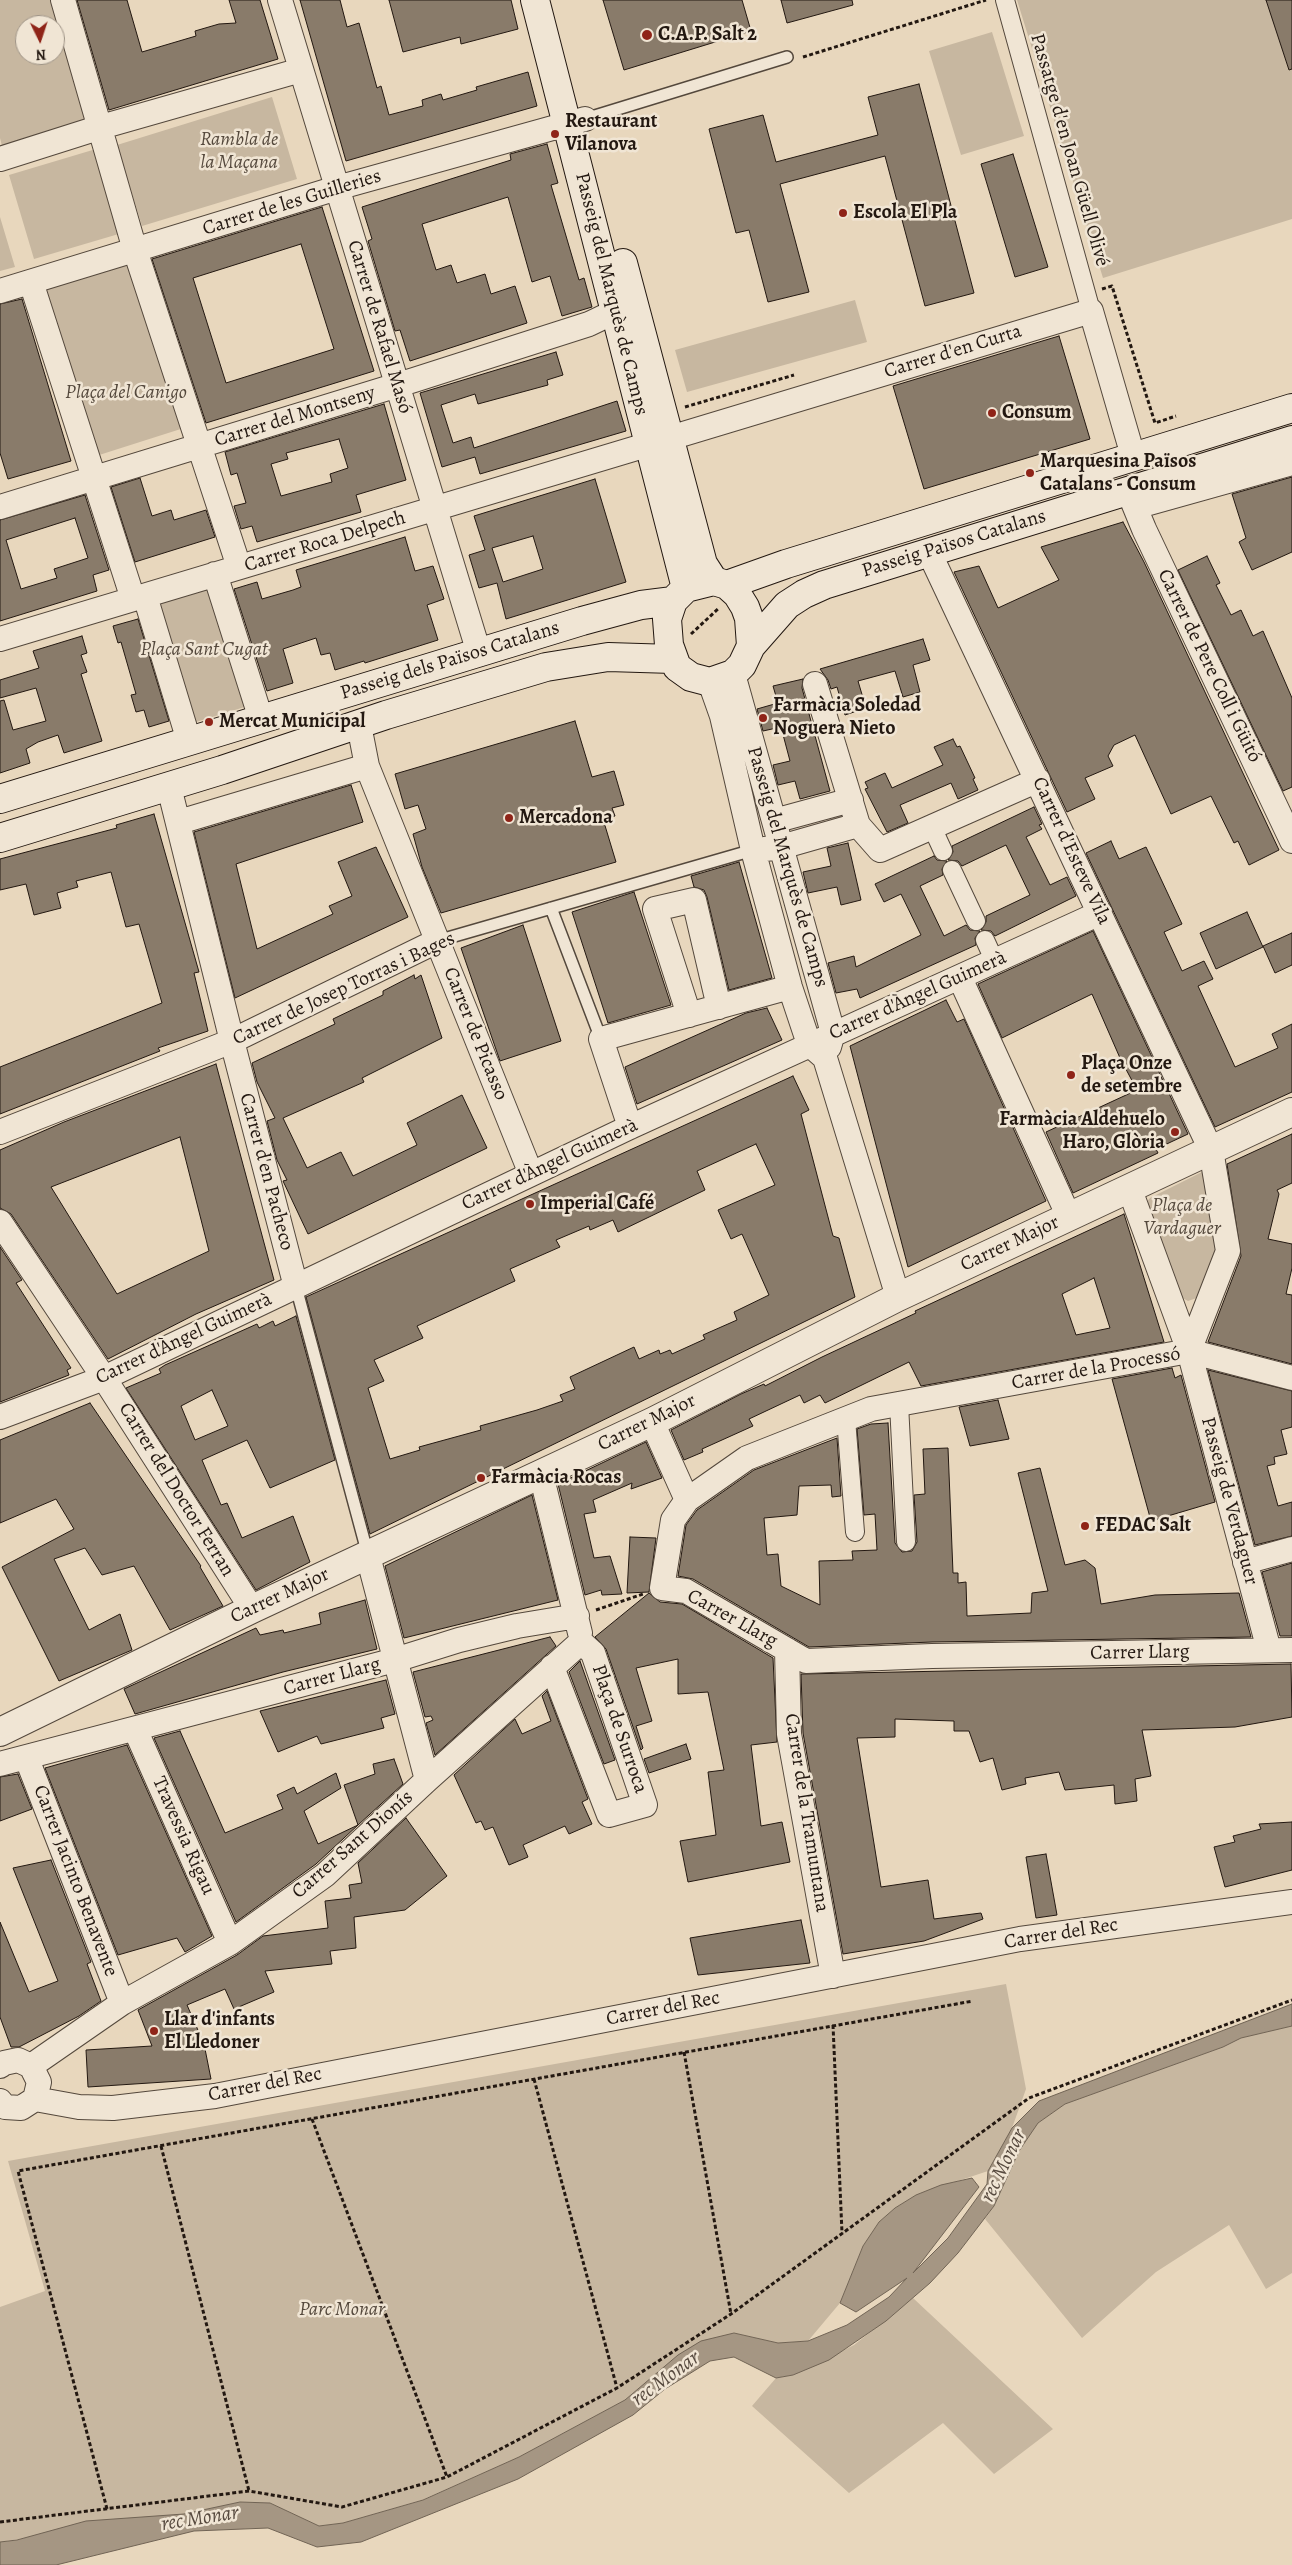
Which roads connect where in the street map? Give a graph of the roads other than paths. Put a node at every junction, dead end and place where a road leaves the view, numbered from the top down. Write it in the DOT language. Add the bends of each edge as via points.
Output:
graph roads {
  1 [pos="63,0"];
  2 [pos="280,0"];
  3 [pos="535,0"];
  4 [pos="554,0"];
  5 [pos="1005,0"];
  6 [pos="787,57"];
  7 [pos="301,70"];
  8 [pos="576,121"];
  9 [pos="101,127"];
  10 [pos="0,159"];
  11 [pos="337,188"];
  12 [pos="135,250"];
  13 [pos="31,282"];
  14 [pos="0,291"];
  15 [pos="616,311"];
  16 [pos="1091,311"];
  17 [pos="397,385"];
  18 [pos="1292,408"];
  19 [pos="1292,440"];
  20 [pos="660,441"];
  21 [pos="201,446"];
  22 [pos="1133,456"];
  23 [pos="1292,463"];
  24 [pos="95,479"];
  25 [pos="1132,499"];
  26 [pos="0,506"];
  27 [pos="435,509"];
  28 [pos="929,552"];
  29 [pos="239,567"];
  30 [pos="215,574"];
  31 [pos="721,583"];
  32 [pos="679,594"];
  33 [pos="139,597"];
  34 [pos="0,639"];
  35 [pos="751,646"];
  36 [pos="479,653"];
  37 [pos="673,659"];
  38 [pos="721,678"];
  39 [pos="815,684"];
  40 [pos="261,719"];
  41 [pos="359,725"];
  42 [pos="189,741"];
  43 [pos="367,766"];
  44 [pos="1038,780"];
  45 [pos="169,787"];
  46 [pos="0,799"];
  47 [pos="851,800"];
  48 [pos="1287,816"];
  49 [pos="774,821"];
  50 [pos="179,822"];
  51 [pos="858,824"];
  52 [pos="932,827"];
  53 [pos="0,838"];
  54 [pos="1292,841"];
  55 [pos="781,847"];
  56 [pos="753,850"];
  57 [pos="943,851"];
  58 [pos="952,870"];
  59 [pos="551,908"];
  60 [pos="1100,913"];
  61 [pos="976,921"];
  62 [pos="985,940"];
  63 [pos="438,941"];
  64 [pos="995,962"];
  65 [pos="960,978"];
  66 [pos="790,987"];
  67 [pos="718,1007"];
  68 [pos="689,1014"];
  69 [pos="833,1033"];
  70 [pos="601,1039"];
  71 [pos="232,1041"];
  72 [pos="817,1051"];
  73 [pos="1292,1112"];
  74 [pos="630,1127"];
  75 [pos="0,1132"];
  76 [pos="1211,1150"];
  77 [pos="531,1174"];
  78 [pos="1130,1190"];
  79 [pos="1069,1217"];
  80 [pos="0,1222"];
  81 [pos="296,1287"];
  82 [pos="898,1297"];
  83 [pos="1189,1352"];
  84 [pos="104,1378"];
  85 [pos="1292,1378"];
  86 [pos="899,1404"];
  87 [pos="0,1417"];
  88 [pos="846,1420"];
  89 [pos="652,1422"];
  90 [pos="541,1474"];
  91 [pos="687,1500"];
  92 [pos="855,1532"];
  93 [pos="906,1542"];
  94 [pos="1292,1549"];
  95 [pos="368,1556"];
  96 [pos="1245,1562"];
  97 [pos="252,1609"];
  98 [pos="577,1616"];
  99 [pos="582,1642"];
  100 [pos="787,1650"];
  101 [pos="1281,1650"];
  102 [pos="395,1660"];
  103 [pos="552,1667"];
  104 [pos="131,1730"];
  105 [pos="0,1732"];
  106 [pos="27,1759"];
  107 [pos="0,1764"];
  108 [pos="427,1780"];
  109 [pos="1292,1902"];
  110 [pos="230,1944"];
  111 [pos="833,1976"];
  112 [pos="122,2003"];
  113 [pos="1,2061"];
  114 [pos="31,2066"];
  115 [pos="34,2099"];
  116 [pos="0,2101"];
  1 -- 9 [label="street"];
  2 -- 7 [label="street, Carrer de Rafael Masó"];
  3 -- 8 [label="main road, Passeig del Marquès de Camps"];
  4 -- 8 [label="main road, Passeig del Marquès de Camps"];
  5 -- 16 [label="street, Passatge d'en Joan Güell Olivé"];
  6 -- 8 [label="lane"];
  7 -- 9 [label="street"];
  7 -- 11 [label="street, Carrer de Rafael Masó"];
  8 -- 11 [label="street, Carrer de les Guilleries"];
  8 -- 15 [label="main road, Passeig del Marquès de Camps"];
  8 -- 20 [label="main road, Passeig del Marquès de Camps"];
  9 -- 10 [label="street"];
  9 -- 12 [label="street"];
  11 -- 12 [label="street, Carrer de les Guilleries"];
  11 -- 17 [label="street, Carrer de Rafael Masó"];
  12 -- 13 [label="street, Carrer de les Guilleries"];
  12 -- 21 [label="street"];
  13 -- 14 [label="street, Carrer de les Guilleries"];
  13 -- 24 [label="street"];
  15 -- 17 [label="street, Carrer del Montseny" via="589,324"];
  15 -- 20 [label="main road, Passeig del Marquès de Camps"];
  16 -- 20 [label="street, Carrer d'en Curta"];
  16 -- 22 [label="street"];
  17 -- 21 [label="street, Carrer del Montseny"];
  17 -- 27 [label="street, Carrer de Rafael Masó"];
  18 -- 22 [label="main road"];
  19 -- 25 [label="main road, Passeig Països Catalans"];
  20 -- 27 [label="street, Carrer Roca Delpech"];
  20 -- 31 [label="main road, Passeig del Marquès de Camps" via="703,564"];
  20 -- 32 [label="main road, Passeig del Marquès de Camps"];
  21 -- 24 [label="street, Carrer del Montseny"];
  21 -- 29 [label="street"];
  22 -- 31 [label="main road"];
  23 -- 25 [label="street, Passeig Països Catalans"];
  24 -- 26 [label="street, Carrer del Montseny"];
  24 -- 33 [label="street"];
  25 -- 28 [label="main road, Passeig Països Catalans"];
  25 -- 48 [label="street, Carrer de Pere Coll i Güitó"];
  27 -- 29 [label="street, Carrer Roca Delpech"];
  27 -- 36 [label="street, Carrer de Rafael Masó"];
  28 -- 35 [label="main road, Passeig Països Catalans" via="804,594 776,616"];
  28 -- 44 [label="street, Carrer d'Esteve Vila"];
  29 -- 30 [label="street, Carrer Roca Delpech"];
  30 -- 33 [label="street, Carrer Roca Delpech"];
  30 -- 40 [label="street"];
  31 -- 32 [label="main road"];
  31 -- 35 [label="main road" via="737,594 750,618"];
  32 -- 36 [label="main road, Passeig dels Països Catalans"];
  32 -- 37 [label="main road" via="667,619"];
  33 -- 34 [label="street, Carrer Roca Delpech"];
  33 -- 42 [label="street"];
  35 -- 38 [label="main road" via="742,665"];
  36 -- 40 [label="main road, Passeig dels Països Catalans"];
  37 -- 38 [label="main road" via="683,672 698,680"];
  37 -- 41 [label="main road" via="608,657 568,663 474,688"];
  38 -- 49 [label="street, Passeig del Marquès de Camps"];
  38 -- 56 [label="street, Passeig del Marquès de Camps" via="722,716"];
  39 -- 47 [label="street"];
  40 -- 42 [label="main road, Passeig dels Països Catalans"];
  41 -- 43 [label="street, Carrer de Picasso"];
  41 -- 45 [label="main road"];
  42 -- 46 [label="main road, Passeig dels Països Catalans"];
  43 -- 50 [label="street"];
  43 -- 63 [label="street, Carrer de Picasso"];
  44 -- 52 [label="street"];
  44 -- 60 [label="street, Carrer d'Esteve Vila"];
  45 -- 50 [label="street, Carrer d'en Pacheco"];
  45 -- 53 [label="main road"];
  47 -- 49 [label="street"];
  47 -- 51 [label="street"];
  48 -- 54 [label="street, Carrer de Pere Coll i Güitó"];
  49 -- 55 [label="street, Passeig del Marquès de Camps"];
  50 -- 71 [label="street, Carrer d'en Pacheco"];
  51 -- 52 [label="street" via="880,850"];
  51 -- 55 [label="street"];
  52 -- 57 [label="street"];
  55 -- 56 [label="street"];
  55 -- 69 [label="street, Passeig del Marquès de Camps"];
  56 -- 59 [label="lane, Carrer de Josep Torras i Bages"];
  56 -- 66 [label="street, Passeig del Marquès de Camps"];
  58 -- 61 [label="street"];
  59 -- 63 [label="lane, Carrer de Josep Torras i Bages"];
  59 -- 70 [label="lane"];
  60 -- 64 [label="street, Carrer d'Àngel Guimerà"];
  60 -- 76 [label="street, Carrer d'Esteve Vila"];
  62 -- 64 [label="street"];
  63 -- 71 [label="street, Carrer de Josep Torras i Bages"];
  63 -- 77 [label="street, Carrer de Picasso"];
  64 -- 65 [label="street, Carrer d'Àngel Guimerà"];
  65 -- 69 [label="street, Carrer d'Àngel Guimerà"];
  65 -- 79 [label="street"];
  66 -- 67 [label="street"];
  66 -- 72 [label="street, Passeig del Marquès de Camps"];
  67 -- 68 [label="street"];
  67 -- 68 [label="street" via="694,900 655,909"];
  68 -- 70 [label="street"];
  69 -- 72 [label="street, Carrer d'Àngel Guimerà"];
  70 -- 74 [label="street"];
  71 -- 75 [label="street, Carrer de Josep Torras i Bages"];
  71 -- 81 [label="street, Carrer d'en Pacheco"];
  72 -- 74 [label="street, Carrer d'Àngel Guimerà"];
  72 -- 82 [label="street, Passeig del Marquès de Camps"];
  73 -- 76 [label="main road, Carrer Major"];
  74 -- 77 [label="street, Carrer d'Àngel Guimerà"];
  76 -- 78 [label="main road, Carrer Major"];
  76 -- 83 [label="street, Carrer d'Esteve Vila" via="1228,1251"];
  77 -- 81 [label="street, Carrer d'Àngel Guimerà"];
  78 -- 79 [label="main road, Carrer Major"];
  78 -- 83 [label="street, Passeig de Verdaguer"];
  79 -- 82 [label="main road, Carrer Major"];
  80 -- 84 [label="street, Carrer del Doctor Ferran"];
  81 -- 84 [label="street, Carrer d'Àngel Guimerà"];
  81 -- 95 [label="lane, Carrer d'en Pacheco"];
  82 -- 89 [label="main road, Carrer Major"];
  83 -- 85 [label="street, Carrer de la Processó"];
  83 -- 86 [label="street, Carrer de la Processó"];
  83 -- 96 [label="street, Passeig de Verdaguer"];
  84 -- 87 [label="street, Carrer d'Àngel Guimerà"];
  84 -- 97 [label="street, Carrer del Doctor Ferran"];
  86 -- 88 [label="street, Carrer de la Processó" via="871,1409"];
  86 -- 93 [label="street"];
  88 -- 91 [label="street, Carrer de la Processó" via="747,1458"];
  88 -- 92 [label="street"];
  89 -- 90 [label="main road, Carrer Major"];
  89 -- 91 [label="street"];
  90 -- 95 [label="main road, Carrer Major"];
  90 -- 98 [label="street"];
  91 -- 100 [label="street, Carrer Llarg" via="673,1520 662,1588 686,1591"];
  94 -- 96 [label="street"];
  95 -- 97 [label="main road, Carrer Major"];
  95 -- 102 [label="street"];
  96 -- 101 [label="street, Passeig de Verdaguer"];
  97 -- 105 [label="main road, Carrer Major"];
  98 -- 99 [label="street"];
  98 -- 102 [label="street, Carrer Llarg" via="517,1626"];
  99 -- 103 [label="street, Carrer Sant Dionís"];
  99 -- 103 [label="street, Plaça de Surroca" via="593,1653 645,1805 609,1815"];
  100 -- 101 [label="street, Carrer Llarg" via="806,1661"];
  100 -- 111 [label="street, Carrer de la Tramuntana" via="788,1734"];
  102 -- 104 [label="street, Carrer Llarg"];
  102 -- 108 [label="street"];
  103 -- 108 [label="street, Carrer Sant Dionís"];
  104 -- 106 [label="street"];
  104 -- 110 [label="street, Travessia Rigau"];
  106 -- 107 [label="street"];
  106 -- 112 [label="street, Carrer Jacinto Benavente"];
  108 -- 110 [label="street, Carrer Sant Dionís" via="325,1874"];
  109 -- 111 [label="street, Carrer del Rec" via="1020,1939"];
  110 -- 112 [label="street, Carrer Sant Dionís"];
  111 -- 115 [label="street, Carrer del Rec" via="215,2096 113,2108 79,2107"];
  112 -- 114 [label="street, Carrer Sant Dionís"];
  113 -- 114 [label="street" via="18,2060"];
  114 -- 115 [label="street" via="39,2082"];
  115 -- 116 [label="street" via="21,2108 5,2107"];
}
